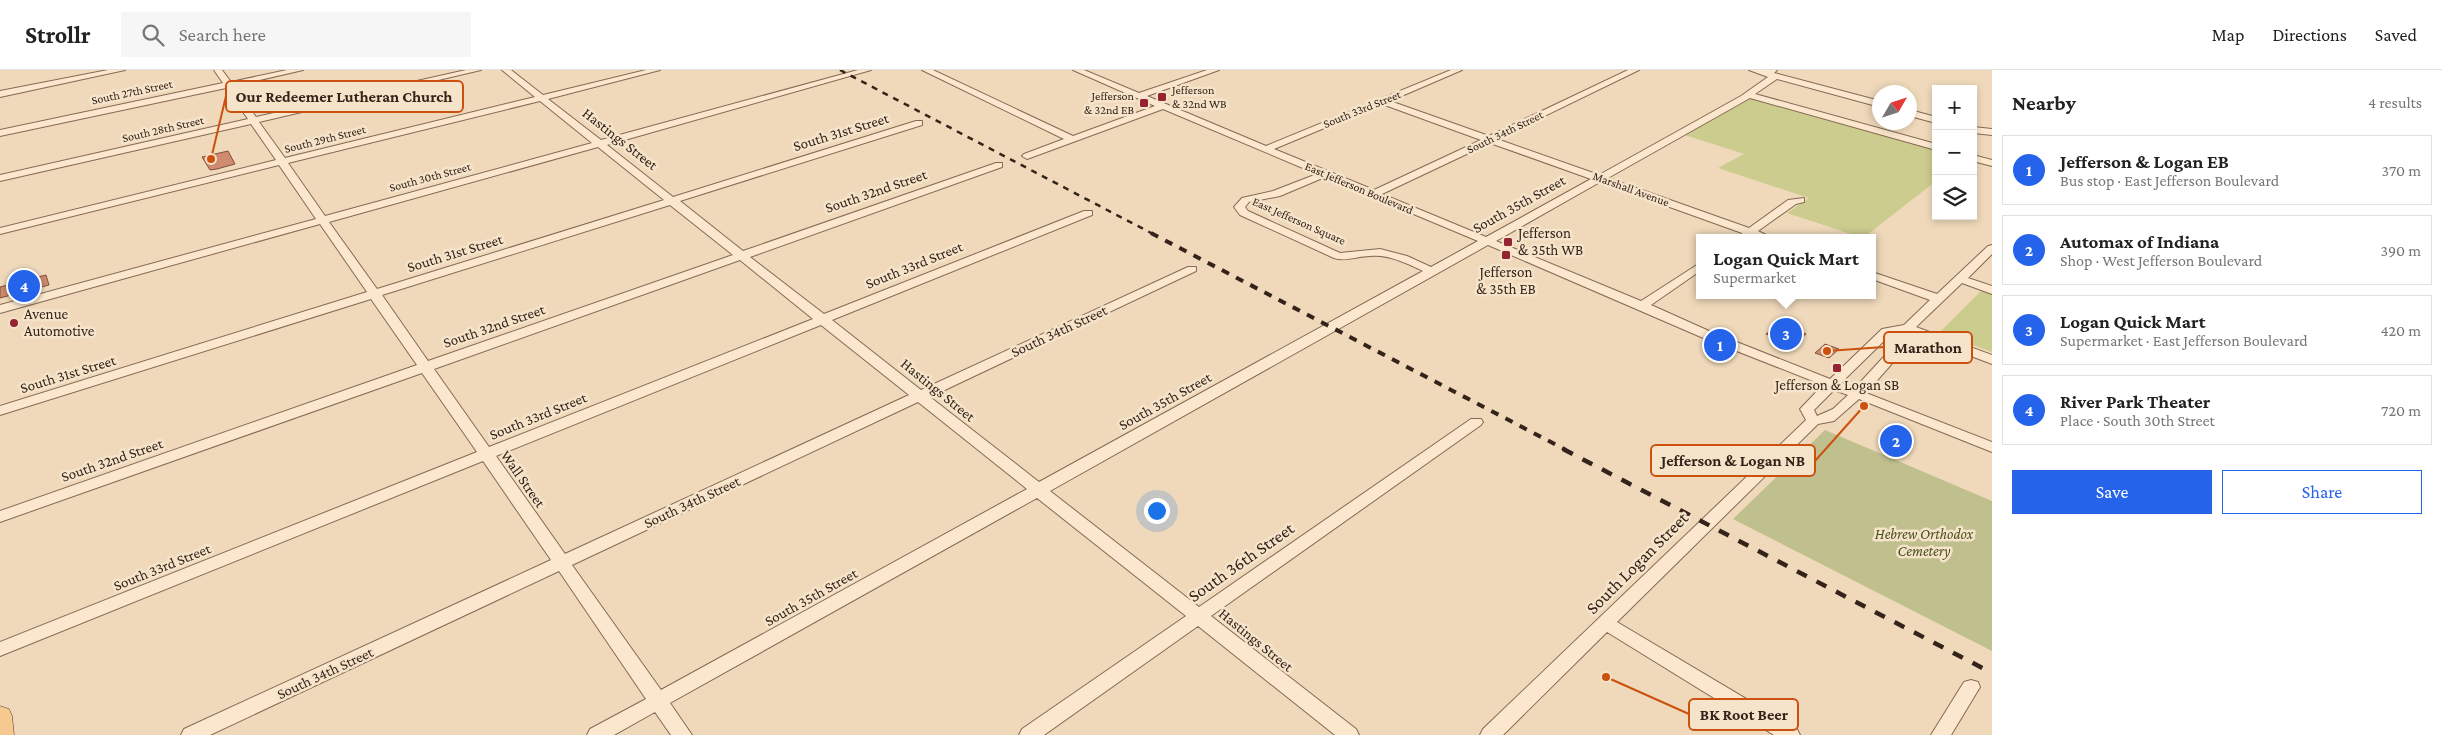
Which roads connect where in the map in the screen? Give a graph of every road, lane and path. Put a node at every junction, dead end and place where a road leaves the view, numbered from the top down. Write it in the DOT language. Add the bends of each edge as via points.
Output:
graph roads {
  1 [pos="122,70"];
  2 [pos="218,70"];
  3 [pos="299,70"];
  4 [pos="477,70"];
  5 [pos="506,70"];
  6 [pos="656,70"];
  7 [pos="867,70"];
  8 [pos="926,70"];
  9 [pos="1077,70"];
  10 [pos="1192,70"];
  11 [pos="1215,70"];
  12 [pos="1458,70"];
  13 [pos="1635,70"];
  14 [pos="1753,70"];
  15 [pos="1773,73"];
  16 [pos="228,85"];
  17 [pos="0,94"];
  18 [pos="1134,94"];
  19 [pos="1748,94"];
  20 [pos="542,98"];
  21 [pos="1381,101"];
  22 [pos="1872,102"];
  23 [pos="1163,106"];
  24 [pos="1917,114"];
  25 [pos="1932,119"];
  26 [pos="253,121"];
  27 [pos="919,123"];
  28 [pos="1977,130"];
  29 [pos="1992,132"];
  30 [pos="0,133"];
  31 [pos="1072,139"];
  32 [pos="1490,139"];
  33 [pos="600,144"];
  34 [pos="1932,146"];
  35 [pos="1266,149"];
  36 [pos="1028,156"];
  37 [pos="1977,159"];
  38 [pos="282,162"];
  39 [pos="1992,163"];
  40 [pos="998,165"];
  41 [pos="1321,172"];
  42 [pos="0,178"];
  43 [pos="1598,178"];
  44 [pos="1374,194"];
  45 [pos="1800,200"];
  46 [pos="672,201"];
  47 [pos="1088,213"];
  48 [pos="322,220"];
  49 [pos="0,231"];
  50 [pos="1743,234"];
  51 [pos="1747,234"];
  52 [pos="1486,241"];
  53 [pos="1992,248"];
  54 [pos="742,256"];
  55 [pos="1192,269"];
  56 [pos="1696,269"];
  57 [pos="1431,271"];
  58 [pos="1876,276"];
  59 [pos="1960,279"];
  60 [pos="1992,290"];
  61 [pos="374,294"];
  62 [pos="1939,299"];
  63 [pos="1642,306"];
  64 [pos="0,309"];
  65 [pos="823,319"];
  66 [pos="1908,328"];
  67 [pos="1992,360"];
  68 [pos="426,368"];
  69 [pos="1832,383"];
  70 [pos="1860,391"];
  71 [pos="920,396"];
  72 [pos="0,411"];
  73 [pos="1813,421"];
  74 [pos="1476,422"];
  75 [pos="1992,440"];
  76 [pos="1992,447"];
  77 [pos="486,454"];
  78 [pos="1038,490"];
  79 [pos="0,517"];
  80 [pos="562,563"];
  81 [pos="1200,616"];
  82 [pos="1605,623"];
  83 [pos="0,649"];
  84 [pos="1971,687"];
  85 [pos="658,701"];
  86 [pos="0,716"];
  87 [pos="2,735"];
  88 [pos="191,735"];
  89 [pos="597,735"];
  90 [pos="682,735"];
  91 [pos="1029,735"];
  92 [pos="1349,735"];
  93 [pos="1490,735"];
  94 [pos="1790,735"];
  95 [pos="1941,735"];
  1 -- 17 [label="street"];
  2 -- 16 [label="street, Wall Street"];
  3 -- 16 [label="street, South 27th Street"];
  4 -- 26 [label="street, South 28th Street"];
  5 -- 20 [label="street, Hastings Street"];
  6 -- 20 [label="street, South 29th Street"];
  7 -- 33 [label="street, South 30th Street"];
  8 -- 31 [label="street"];
  9 -- 18 [label="street, East Jefferson Boulevard"];
  10 -- 18 [label="street"];
  11 -- 18 [label="street"];
  12 -- 21 [label="street, South 33rd Street"];
  13 -- 32 [label="street, South 34th Street"];
  14 -- 15 [label="street"];
  15 -- 19 [label="street, South 35th Street" via="1773,78"];
  15 -- 22 [label="street"];
  16 -- 26 [label="street, Wall Street"];
  16 -- 30 [label="street, South 27th Street"];
  18 -- 23 [label="street, East Jefferson Boulevard"];
  19 -- 34 [label="street"];
  19 -- 43 [label="street, South 35th Street"];
  20 -- 33 [label="street, Hastings Street"];
  20 -- 38 [label="street, South 29th Street"];
  21 -- 32 [label="street, Marshall Avenue"];
  21 -- 35 [label="street, South 33rd Street"];
  23 -- 31 [label="street"];
  23 -- 35 [label="street, East Jefferson Boulevard"];
  24 -- 25 [label="street"];
  26 -- 38 [label="street, Wall Street"];
  26 -- 42 [label="street, South 28th Street"];
  27 -- 46 [label="street, South 31st Street"];
  28 -- 29 [label="street"];
  31 -- 36 [label="street"];
  32 -- 43 [label="street, Marshall Avenue"];
  32 -- 44 [label="street, South 34th Street"];
  33 -- 46 [label="street, Hastings Street"];
  33 -- 48 [label="street, South 30th Street"];
  35 -- 41 [label="street, East Jefferson Boulevard"];
  37 -- 39 [label="street"];
  38 -- 48 [label="street, Wall Street"];
  38 -- 49 [label="street, South 29th Street"];
  40 -- 54 [label="street, South 32nd Street"];
  41 -- 44 [label="street, East Jefferson Boulevard"];
  41 -- 57 [label="street, East Jefferson Square" via="1276,194 1246,200 1239,207 1244,213 1338,256 1385,253"];
  43 -- 50 [label="street, Marshall Avenue"];
  43 -- 52 [label="street, South 35th Street"];
  44 -- 52 [label="street, East Jefferson Boulevard"];
  45 -- 51 [label="street" via="1792,202"];
  46 -- 54 [label="street, Hastings Street"];
  46 -- 61 [label="street, South 31st Street"];
  47 -- 65 [label="street, South 33rd Street"];
  48 -- 61 [label="street, Wall Street"];
  48 -- 64 [label="street, South 30th Street"];
  52 -- 57 [label="street, South 35th Street"];
  52 -- 63 [label="street, East Jefferson Boulevard"];
  53 -- 59 [label="street"];
  54 -- 65 [label="street, Hastings Street"];
  54 -- 68 [label="street, South 32nd Street"];
  55 -- 71 [label="street, South 34th Street"];
  56 -- 63 [label="street"];
  57 -- 78 [label="street, South 35th Street"];
  58 -- 62 [label="street"];
  59 -- 60 [label="street"];
  59 -- 62 [label="street"];
  61 -- 68 [label="street, Wall Street"];
  61 -- 72 [label="street, South 31st Street"];
  62 -- 66 [label="street"];
  63 -- 69 [label="street, East Jefferson Boulevard"];
  63 -- 69 [label="street, East Jefferson Boulevard" via="1760,356 1779,369"];
  65 -- 71 [label="street, Hastings Street"];
  65 -- 77 [label="street, South 33rd Street"];
  66 -- 67 [label="street"];
  66 -- 69 [label="street" via="1886,332"];
  66 -- 70 [label="street, South Logan Street" via="1906,340"];
  68 -- 77 [label="street, Wall Street"];
  68 -- 79 [label="street, South 32nd Street"];
  69 -- 70 [label="street, East Jefferson Boulevard"];
  69 -- 73 [label="street" via="1807,409"];
  70 -- 73 [label="street, South Logan Street" via="1829,418"];
  70 -- 75 [label="street"];
  70 -- 76 [label="street"];
  71 -- 78 [label="street, Hastings Street"];
  71 -- 80 [label="street, South 34th Street"];
  73 -- 82 [label="street, South Logan Street"];
  74 -- 81 [label="street, South 36th Street"];
  77 -- 80 [label="street, Wall Street"];
  77 -- 83 [label="street, South 33rd Street"];
  78 -- 81 [label="street, Hastings Street"];
  78 -- 85 [label="street, South 35th Street"];
  80 -- 85 [label="street, Wall Street"];
  80 -- 88 [label="street, South 34th Street"];
  81 -- 91 [label="street, South 36th Street"];
  81 -- 92 [label="street, Hastings Street"];
  82 -- 93 [label="street, South Logan Street"];
  82 -- 94 [label="street"];
  84 -- 95 [label="street"];
  85 -- 89 [label="street, South 35th Street"];
  85 -- 90 [label="street, Wall Street"];
  86 -- 87 [label="main road"];
}
